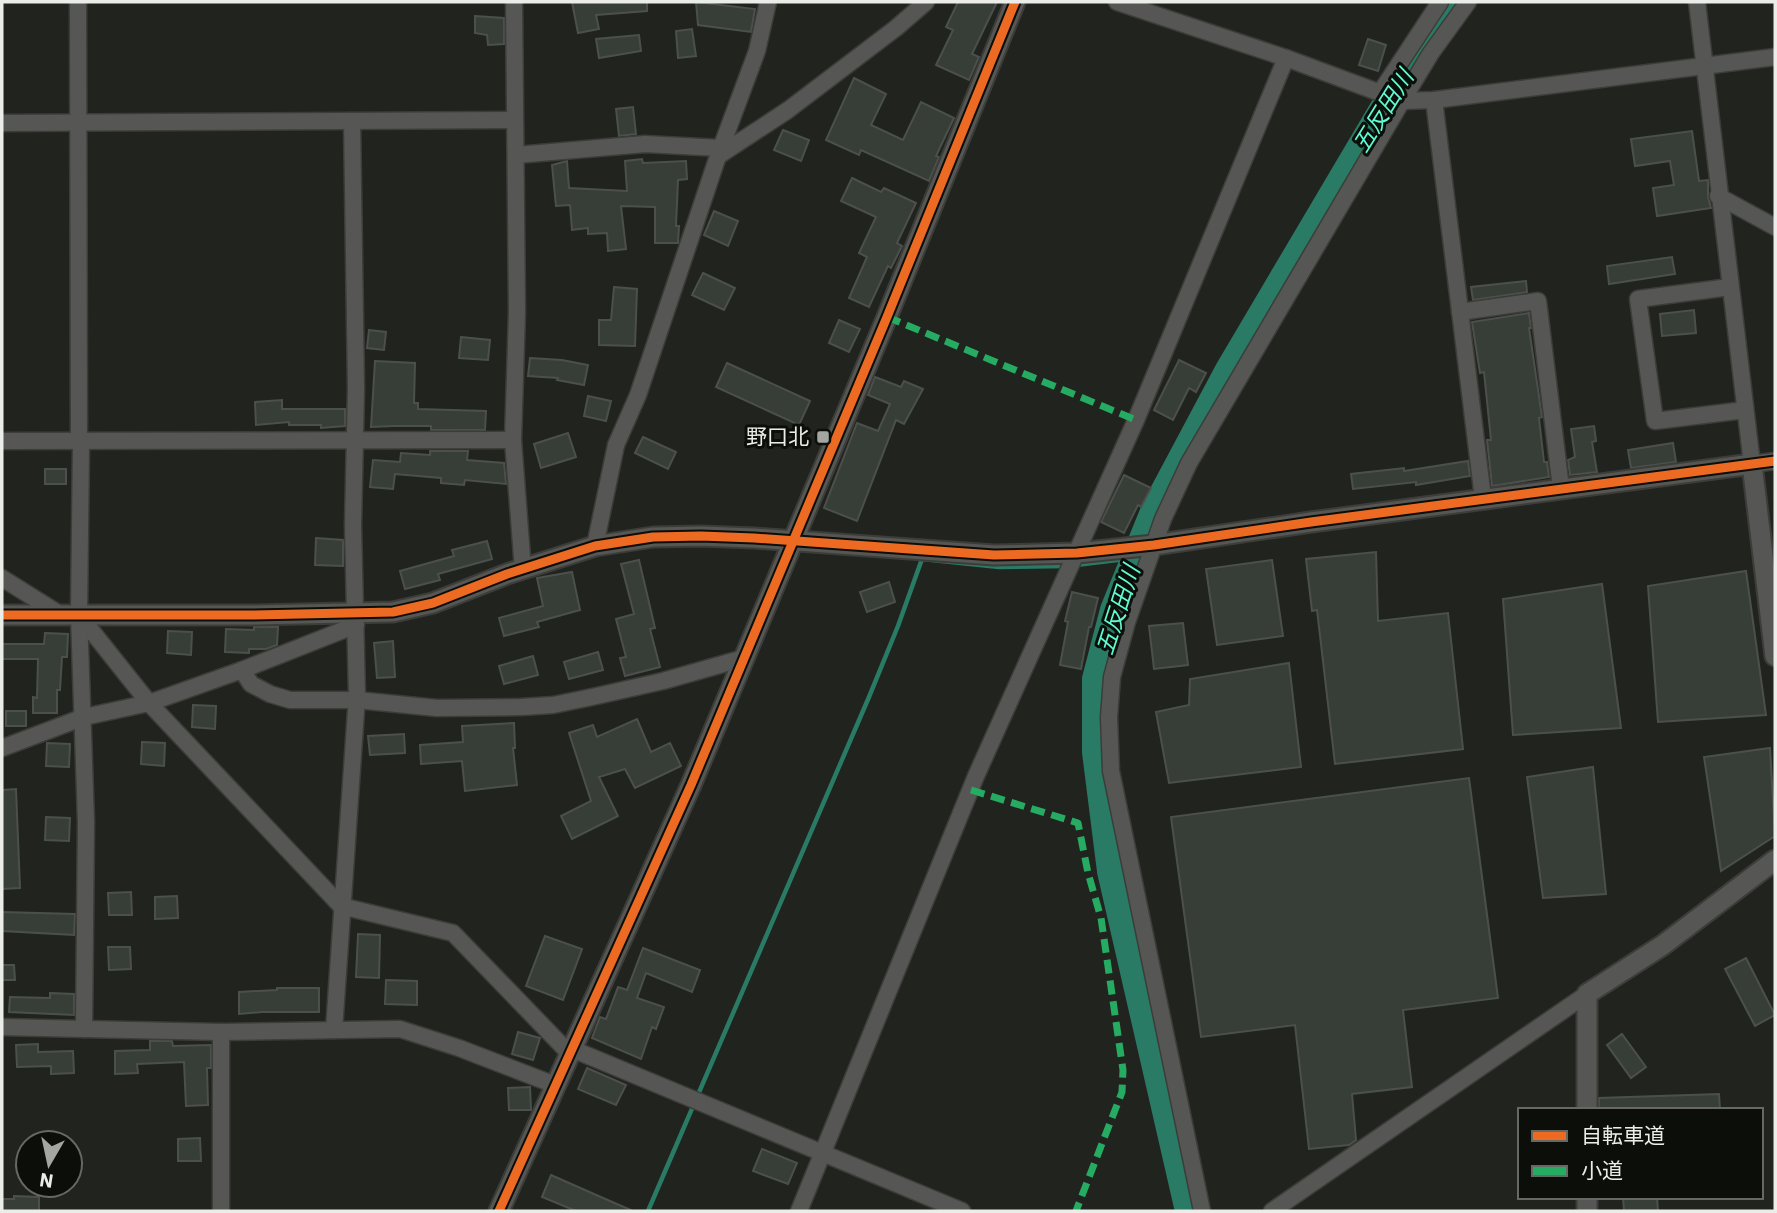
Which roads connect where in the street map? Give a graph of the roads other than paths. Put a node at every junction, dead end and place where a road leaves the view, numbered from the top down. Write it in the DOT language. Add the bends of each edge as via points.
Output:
graph roads {
  1 [pos="78,2"];
  2 [pos="514,2"];
  3 [pos="768,2"];
  4 [pos="926,2"];
  5 [pos="1015,2"];
  6 [pos="1117,2"];
  7 [pos="1440,2"];
  8 [pos="1468,2"];
  9 [pos="1697,2"];
  10 [pos="1775,57"];
  11 [pos="1286,58"];
  12 [pos="1704,67"];
  13 [pos="1380,94"];
  14 [pos="1434,100"];
  15 [pos="1401,101"];
  16 [pos="514,120"];
  17 [pos="352,121"];
  18 [pos="79,122"];
  19 [pos="2,123"];
  20 [pos="719,152"];
  21 [pos="516,155"];
  22 [pos="1718,196"];
  23 [pos="1775,227"];
  24 [pos="1730,287"];
  25 [pos="1460,312"];
  26 [pos="1745,410"];
  27 [pos="354,440"];
  28 [pos="513,440"];
  29 [pos="2,441"];
  30 [pos="79,441"];
  31 [pos="1775,461"];
  32 [pos="1752,464"];
  33 [pos="1562,488"];
  34 [pos="1483,498"];
  35 [pos="792,542"];
  36 [pos="595,546"];
  37 [pos="1143,546"];
  38 [pos="1074,561"];
  39 [pos="523,570"];
  40 [pos="2,578"];
  41 [pos="2,615"];
  42 [pos="70,615"];
  43 [pos="355,619"];
  44 [pos="1775,656"];
  45 [pos="744,658"];
  46 [pos="242,670"];
  47 [pos="357,701"];
  48 [pos="149,703"];
  49 [pos="84,717"];
  50 [pos="2,748"];
  51 [pos="1775,860"];
  52 [pos="341,906"];
  53 [pos="1587,994"];
  54 [pos="2,1027"];
  55 [pos="84,1029"];
  56 [pos="334,1030"];
  57 [pos="221,1032"];
  58 [pos="571,1052"];
  59 [pos="555,1085"];
  60 [pos="1587,1108"];
  61 [pos="823,1153"];
  62 [pos="222,1211"];
  63 [pos="499,1211"];
  64 [pos="799,1211"];
  65 [pos="962,1211"];
  66 [pos="1202,1211"];
  67 [pos="1272,1211"];
  1 -- 18 [label="street"];
  2 -- 16 [label="street"];
  3 -- 20 [label="street" via="757,51"];
  4 -- 20 [label="street" via="788,110"];
  5 -- 35 [label="street"];
  6 -- 11 [label="street"];
  7 -- 13 [label="street"];
  8 -- 15 [label="street"];
  9 -- 12 [label="street"];
  10 -- 12 [label="street"];
  11 -- 13 [label="street"];
  11 -- 38 [label="street"];
  12 -- 14 [label="street"];
  12 -- 22 [label="street"];
  13 -- 15 [label="street"];
  14 -- 15 [label="street"];
  14 -- 25 [label="street"];
  15 -- 37 [label="street" via="1189,463 1163,519"];
  16 -- 17 [label="street"];
  16 -- 21 [label="street"];
  17 -- 18 [label="street"];
  17 -- 27 [label="street"];
  18 -- 19 [label="street"];
  18 -- 30 [label="street"];
  20 -- 21 [label="street" via="645,144"];
  20 -- 36 [label="street" via="638,395 616,445"];
  21 -- 28 [label="street"];
  22 -- 23 [label="street"];
  22 -- 24 [label="street"];
  24 -- 26 [label="street"];
  24 -- 26 [label="street" via="1638,299 1655,421"];
  25 -- 33 [label="street" via="1538,301"];
  25 -- 34 [label="street"];
  26 -- 32 [label="street"];
  27 -- 28 [label="street"];
  27 -- 30 [label="street"];
  27 -- 43 [label="street"];
  28 -- 39 [label="street"];
  29 -- 30 [label="street"];
  30 -- 42 [label="street"];
  31 -- 32 [label="street"];
  32 -- 33 [label="street"];
  32 -- 44 [label="street"];
  33 -- 34 [label="street"];
  34 -- 37 [label="street"];
  35 -- 36 [label="street" via="701,536 653,537"];
  35 -- 38 [label="street"];
  35 -- 45 [label="street"];
  36 -- 39 [label="street"];
  37 -- 38 [label="street"];
  37 -- 66 [label="street" via="1112,677 1111,771"];
  38 -- 61 [label="street" via="976,776"];
  39 -- 43 [label="street" via="433,603"];
  40 -- 42 [label="street"];
  41 -- 42 [label="street"];
  42 -- 43 [label="street"];
  42 -- 48 [label="street"];
  42 -- 49 [label="street"];
  43 -- 46 [label="street"];
  43 -- 47 [label="street"];
  45 -- 47 [label="street" via="553,705 437,708"];
  45 -- 58 [label="street"];
  46 -- 47 [label="street" via="251,684 280,697"];
  46 -- 48 [label="street"];
  47 -- 52 [label="street"];
  48 -- 49 [label="street"];
  48 -- 52 [label="street"];
  49 -- 50 [label="street"];
  49 -- 55 [label="street"];
  51 -- 53 [label="street" via="1663,945"];
  52 -- 56 [label="street"];
  52 -- 58 [label="street" via="453,933"];
  53 -- 60 [label="street"];
  53 -- 67 [label="street"];
  54 -- 55 [label="street"];
  55 -- 57 [label="street"];
  56 -- 57 [label="street"];
  56 -- 59 [label="street" via="400,1029"];
  57 -- 62 [label="street"];
  58 -- 59 [label="street"];
  58 -- 61 [label="street"];
  59 -- 63 [label="street"];
  61 -- 64 [label="street"];
  61 -- 65 [label="street"];
}
